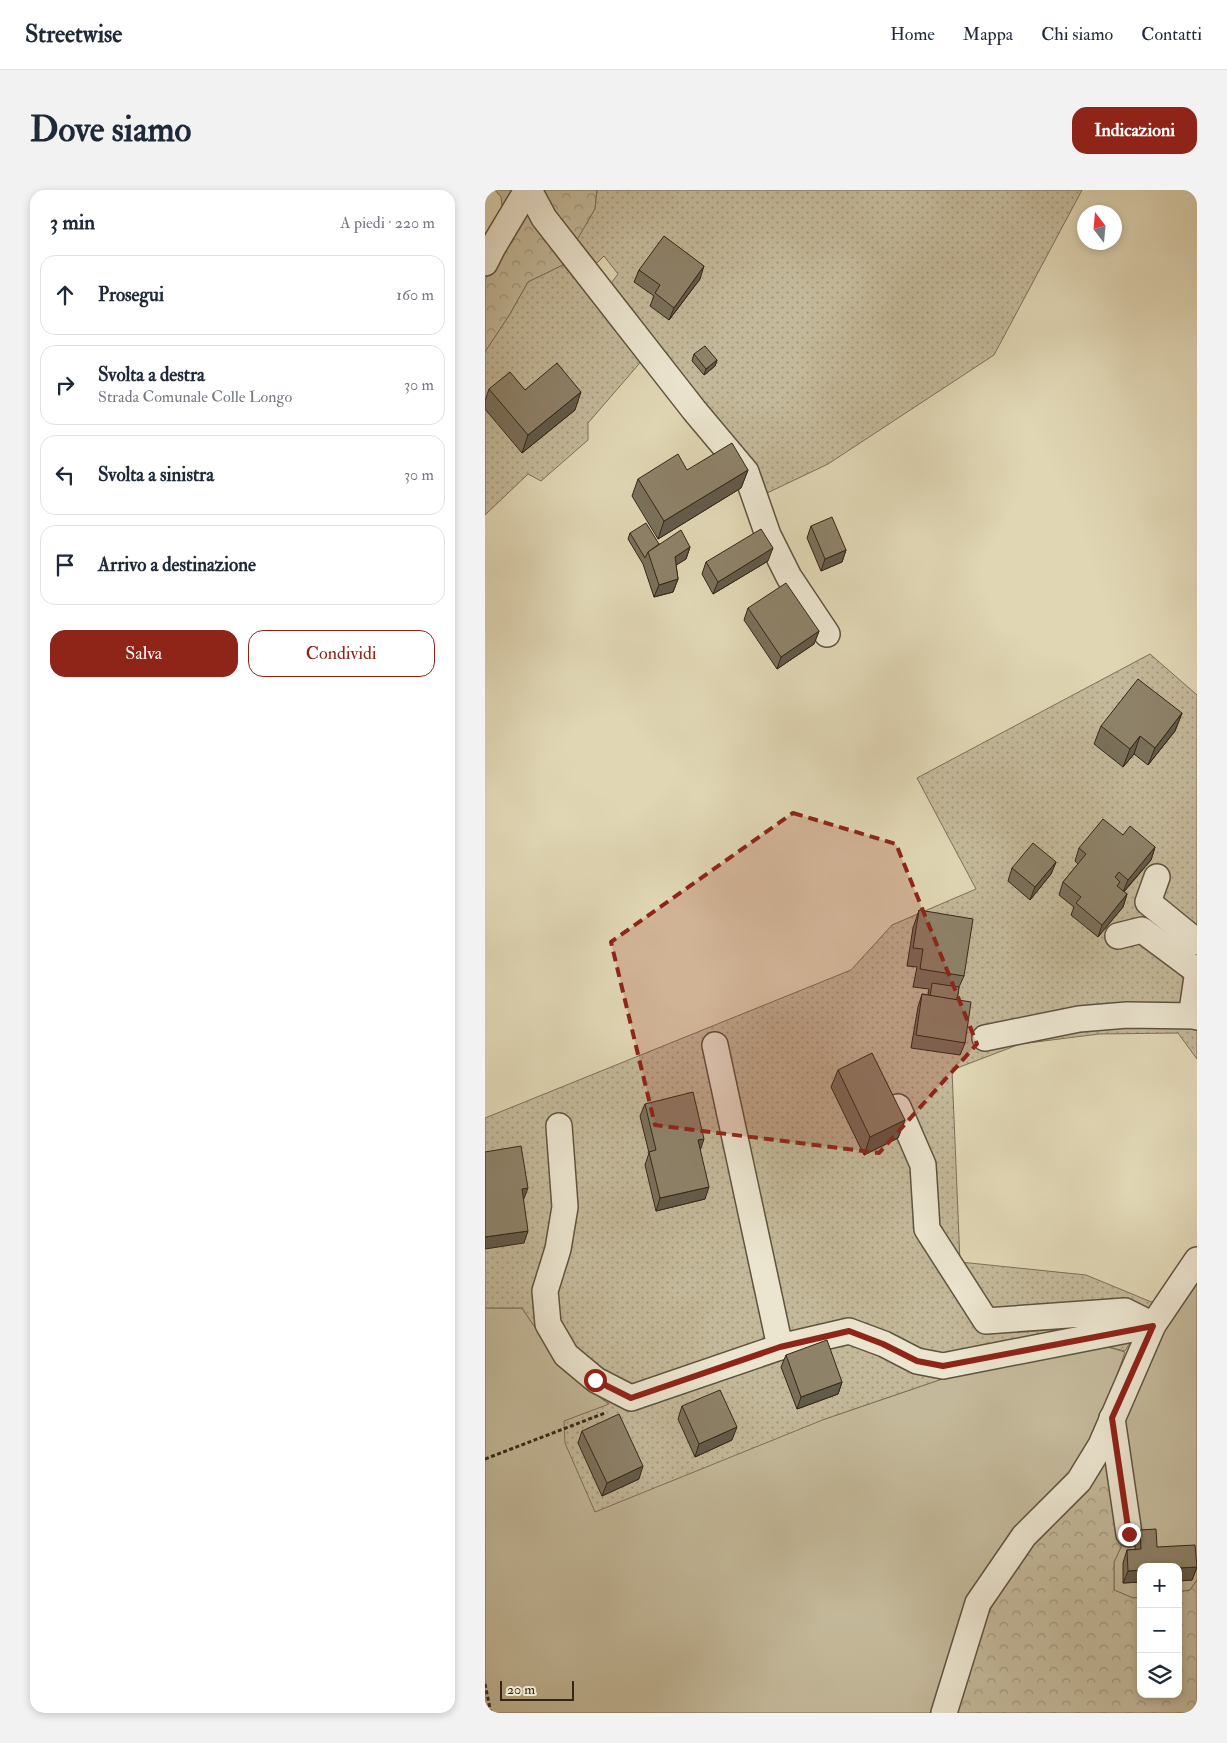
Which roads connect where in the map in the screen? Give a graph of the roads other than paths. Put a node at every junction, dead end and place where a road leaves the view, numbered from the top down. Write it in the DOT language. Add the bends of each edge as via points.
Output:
graph roads {
  1 [pos="528,190"];
  2 [pos="485,263"];
  3 [pos="827,634"];
  4 [pos="1157,877"];
  5 [pos="1118,936"];
  6 [pos="1197,942"];
  7 [pos="1197,972"];
  8 [pos="1197,977"];
  9 [pos="1197,1016"];
  10 [pos="985,1038"];
  11 [pos="715,1045"];
  12 [pos="898,1107"];
  13 [pos="559,1126"];
  14 [pos="1197,1260"];
  15 [pos="1153,1326"];
  16 [pos="780,1347"];
  17 [pos="1112,1418"];
  18 [pos="1129,1534"];
  19 [pos="944,1713"];
  1 -- 2 [label="street"];
  1 -- 3 [label="street" via="544,218 746,472 768,535 789,576"];
  4 -- 6 [label="street" via="1148,902"];
  5 -- 7 [label="street" via="1142,930"];
  8 -- 9 [label="street" via="1193,1004"];
  9 -- 10 [label="street" via="1127,1015 1079,1019"];
  11 -- 16 [label="street"];
  12 -- 15 [label="street" via="923,1164 927,1229 986,1321 1125,1311"];
  13 -- 16 [label="street" via="565,1206 558,1249 545,1291 548,1324 566,1355 595,1380 631,1398"];
  14 -- 15 [label="street"];
  15 -- 16 [label="street" via="943,1366 917,1361 849,1331"];
  15 -- 17 [label="street"];
  17 -- 18 [label="street"];
  17 -- 19 [label="street" via="1101,1445 1079,1481 1024,1536 978,1603"];
}
